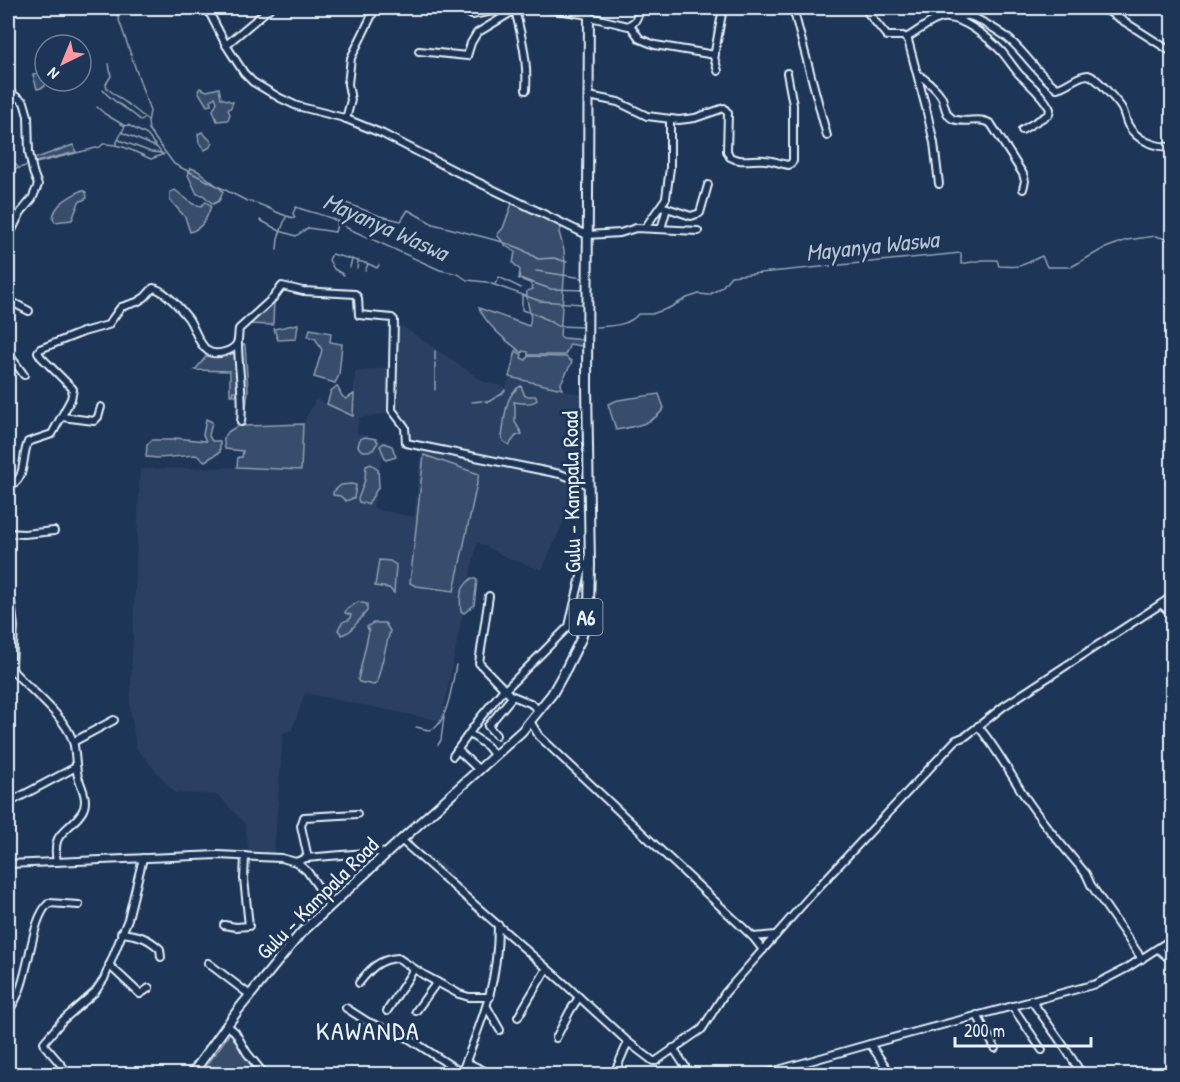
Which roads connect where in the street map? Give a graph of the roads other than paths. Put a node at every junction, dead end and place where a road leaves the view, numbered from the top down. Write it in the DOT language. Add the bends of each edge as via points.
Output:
graph roads {
  1 [pos="207,8"];
  2 [pos="270,8"];
  3 [pos="466,8"];
  4 [pos="642,8"];
  5 [pos="723,8"];
  6 [pos="793,8"];
  7 [pos="864,8"];
  8 [pos="967,8"];
  9 [pos="1103,8"];
  10 [pos="512,11"];
  11 [pos="589,13"];
  12 [pos="372,15"];
  13 [pos="962,15"];
  14 [pos="954,18"];
  15 [pos="630,25"];
  16 [pos="906,38"];
  17 [pos="226,45"];
  18 [pos="419,51"];
  19 [pos="1173,52"];
  20 [pos="715,55"];
  21 [pos="718,71"];
  22 [pos="787,73"];
  23 [pos="919,74"];
  24 [pos="526,90"];
  25 [pos="8,91"];
  26 [pos="589,96"];
  27 [pos="346,119"];
  28 [pos="670,119"];
  29 [pos="1022,130"];
  30 [pos="827,136"];
  31 [pos="1173,147"];
  32 [pos="939,184"];
  33 [pos="708,185"];
  34 [pos="1023,189"];
  35 [pos="664,207"];
  36 [pos="645,228"];
  37 [pos="661,229"];
  38 [pos="698,231"];
  39 [pos="587,236"];
  40 [pos="8,238"];
  41 [pos="8,300"];
  42 [pos="29,311"];
  43 [pos="238,342"];
  44 [pos="230,349"];
  45 [pos="8,353"];
  46 [pos="238,356"];
  47 [pos="24,375"];
  48 [pos="101,408"];
  49 [pos="62,417"];
  50 [pos="241,422"];
  51 [pos="8,486"];
  52 [pos="589,487"];
  53 [pos="54,531"];
  54 [pos="8,533"];
  55 [pos="590,561"];
  56 [pos="8,590"];
  57 [pos="489,596"];
  58 [pos="1173,596"];
  59 [pos="1161,604"];
  60 [pos="1173,614"];
  61 [pos="10,672"];
  62 [pos="504,689"];
  63 [pos="513,696"];
  64 [pos="539,710"];
  65 [pos="114,720"];
  66 [pos="530,722"];
  67 [pos="978,726"];
  68 [pos="522,731"];
  69 [pos="470,734"];
  70 [pos="496,735"];
  71 [pos="539,736"];
  72 [pos="73,742"];
  73 [pos="459,751"];
  74 [pos="453,756"];
  75 [pos="495,756"];
  76 [pos="76,767"];
  77 [pos="479,770"];
  78 [pos="8,803"];
  79 [pos="357,814"];
  80 [pos="400,840"];
  81 [pos="386,853"];
  82 [pos="245,856"];
  83 [pos="143,858"];
  84 [pos="308,858"];
  85 [pos="57,862"];
  86 [pos="296,862"];
  87 [pos="8,864"];
  88 [pos="79,905"];
  89 [pos="329,907"];
  90 [pos="224,925"];
  91 [pos="498,925"];
  92 [pos="122,933"];
  93 [pos="777,935"];
  94 [pos="753,938"];
  95 [pos="1173,939"];
  96 [pos="1158,949"];
  97 [pos="763,950"];
  98 [pos="161,957"];
  99 [pos="1142,959"];
  100 [pos="1173,962"];
  101 [pos="208,963"];
  102 [pos="109,965"];
  103 [pos="547,968"];
  104 [pos="414,969"];
  105 [pos="437,982"];
  106 [pos="359,983"];
  107 [pos="149,988"];
  108 [pos="250,995"];
  109 [pos="490,997"];
  110 [pos="579,997"];
  111 [pos="1031,1000"];
  112 [pos="1012,1006"];
  113 [pos="487,1007"];
  114 [pos="346,1008"];
  115 [pos="8,1011"];
  116 [pos="387,1011"];
  117 [pos="416,1011"];
  118 [pos="977,1016"];
  119 [pos="518,1017"];
  120 [pos="227,1025"];
  121 [pos="500,1030"];
  122 [pos="556,1038"];
  123 [pos="628,1042"];
  124 [pos="870,1044"];
  125 [pos="673,1048"];
  126 [pos="996,1048"];
  127 [pos="1042,1050"];
  128 [pos="466,1062"];
  129 [pos="69,1074"];
  130 [pos="192,1074"];
  131 [pos="264,1074"];
  132 [pos="461,1074"];
  133 [pos="491,1074"];
  134 [pos="614,1074"];
  135 [pos="685,1074"];
  136 [pos="764,1074"];
  137 [pos="891,1074"];
  138 [pos="1082,1074"];
  1 -- 17 [label="street"];
  2 -- 17 [label="street"];
  3 -- 10 [label="street" via="472,15"];
  4 -- 15 [label="street"];
  5 -- 20 [label="street"];
  6 -- 30 [label="street"];
  7 -- 16 [label="street" via="887,36"];
  8 -- 13 [label="street"];
  9 -- 19 [label="street"];
  10 -- 11 [label="street" via="544,8"];
  10 -- 18 [label="street" via="477,33 467,56"];
  10 -- 24 [label="street" via="524,50"];
  11 -- 15 [label="street"];
  11 -- 26 [label="main road, Gulu - Kampala Road / A6"];
  12 -- 27 [label="street" via="351,58 351,100"];
  13 -- 14 [label="street"];
  13 -- 31 [label="street" via="973,16 1002,33 1057,88 1091,76 1123,109 1128,124 1139,136 1157,147"];
  14 -- 16 [label="street" via="933,20"];
  14 -- 29 [label="street" via="1000,49 1049,105 1049,114"];
  15 -- 20 [label="street" via="640,39 655,45"];
  16 -- 23 [label="street"];
  17 -- 27 [label="street" via="244,73 265,90 297,106"];
  20 -- 21 [label="street"];
  22 -- 28 [label="street" via="793,105 793,161 789,165 764,159 732,159 728,153 728,113 724,108 687,120"];
  23 -- 32 [label="street"];
  23 -- 34 [label="street" via="939,92 953,118 991,124 1023,174"];
  25 -- 40 [label="street" via="24,102 31,162 38,185"];
  26 -- 28 [label="street" via="618,102 647,116"];
  26 -- 39 [label="main road, Gulu - Kampala Road / A6"];
  27 -- 39 [label="street"];
  28 -- 35 [label="street" via="670,168"];
  33 -- 35 [label="street" via="700,213 691,216"];
  35 -- 36 [label="street"];
  35 -- 37 [label="street"];
  36 -- 37 [label="street"];
  36 -- 39 [label="street"];
  37 -- 38 [label="street"];
  39 -- 52 [label="main road, Gulu - Kampala Road / A6"];
  41 -- 42 [label="street"];
  43 -- 44 [label="street"];
  43 -- 46 [label="street"];
  43 -- 52 [label="street" via="239,329 282,286 355,294 359,315 394,320 392,410 405,427 406,443 560,474"];
  44 -- 46 [label="street"];
  44 -- 49 [label="street" via="209,352 188,319 163,293 151,289 137,302 121,307 108,325 39,351 73,388"];
  45 -- 47 [label="street"];
  46 -- 50 [label="street"];
  48 -- 49 [label="street" via="94,421"];
  49 -- 51 [label="street" via="50,436 28,442 20,477"];
  52 -- 55 [label="main road, Gulu - Kampala Road / A6"];
  53 -- 54 [label="street"];
  55 -- 62 [label="street" via="583,569 569,626"];
  55 -- 64 [label="main road, Gulu - Kampala Road / A6" via="589,607 581,639 567,669"];
  56 -- 61 [label="street" via="13,613"];
  57 -- 62 [label="street" via="479,663"];
  58 -- 59 [label="street"];
  59 -- 60 [label="street"];
  59 -- 67 [label="street"];
  61 -- 72 [label="street" via="66,727"];
  62 -- 63 [label="street"];
  62 -- 69 [label="street"];
  63 -- 64 [label="street"];
  63 -- 70 [label="street" via="488,726"];
  64 -- 66 [label="main road, Gulu - Kampala Road / A6"];
  65 -- 72 [label="street"];
  66 -- 68 [label="main road, Gulu - Kampala Road / A6"];
  66 -- 71 [label="street"];
  67 -- 93 [label="street" via="948,748"];
  67 -- 99 [label="street" via="1044,822 1086,874"];
  68 -- 71 [label="street"];
  68 -- 75 [label="main road, Gulu - Kampala Road / A6"];
  69 -- 73 [label="street"];
  69 -- 75 [label="street"];
  71 -- 94 [label="street"];
  72 -- 76 [label="street"];
  73 -- 74 [label="street"];
  73 -- 77 [label="street"];
  75 -- 77 [label="main road, Gulu - Kampala Road / A6"];
  76 -- 78 [label="street"];
  76 -- 85 [label="street" via="85,805 60,834 55,849"];
  77 -- 80 [label="main road, Gulu - Kampala Road / A6"];
  79 -- 84 [label="street" via="304,817 301,826"];
  80 -- 81 [label="main road, Gulu - Kampala Road / A6"];
  80 -- 91 [label="street"];
  81 -- 84 [label="street"];
  81 -- 89 [label="main road, Gulu - Kampala Road / A6"];
  82 -- 83 [label="street"];
  82 -- 86 [label="street"];
  82 -- 90 [label="street" via="249,926"];
  83 -- 85 [label="street"];
  83 -- 92 [label="street"];
  84 -- 86 [label="street"];
  85 -- 87 [label="street"];
  86 -- 89 [label="street" via="312,878"];
  88 -- 115 [label="street" via="46,906 18,998"];
  89 -- 108 [label="main road, Gulu - Kampala Road / A6" via="300,934"];
  91 -- 103 [label="street"];
  91 -- 109 [label="street" via="498,956"];
  92 -- 98 [label="street" via="149,939 160,949"];
  92 -- 102 [label="street"];
  93 -- 94 [label="street"];
  93 -- 97 [label="street"];
  94 -- 97 [label="street"];
  95 -- 96 [label="street"];
  96 -- 99 [label="street"];
  96 -- 100 [label="street"];
  97 -- 125 [label="street" via="718,1002 706,1024"];
  99 -- 111 [label="street" via="1096,984"];
  101 -- 108 [label="street"];
  102 -- 107 [label="street" via="140,994"];
  102 -- 129 [label="street" via="95,992 44,1042"];
  103 -- 110 [label="street"];
  103 -- 119 [label="street"];
  104 -- 105 [label="street"];
  104 -- 106 [label="street" via="401,959 388,959 373,967"];
  104 -- 116 [label="street"];
  105 -- 109 [label="street" via="464,996"];
  105 -- 117 [label="street"];
  108 -- 120 [label="main road, Gulu - Kampala Road / A6"];
  109 -- 113 [label="street"];
  110 -- 122 [label="street"];
  110 -- 123 [label="street"];
  111 -- 112 [label="street"];
  111 -- 138 [label="street"];
  112 -- 118 [label="street"];
  112 -- 127 [label="street"];
  113 -- 121 [label="street"];
  113 -- 128 [label="street"];
  114 -- 132 [label="street" via="368,1022 408,1038"];
  118 -- 124 [label="street"];
  118 -- 126 [label="street"];
  120 -- 130 [label="main road, Gulu - Kampala Road / A6"];
  120 -- 131 [label="street"];
  123 -- 125 [label="street" via="654,1061"];
  123 -- 134 [label="street"];
  124 -- 136 [label="street"];
  124 -- 137 [label="street"];
  125 -- 135 [label="street" via="685,1066"];
  128 -- 132 [label="street"];
  128 -- 133 [label="street"];
}
